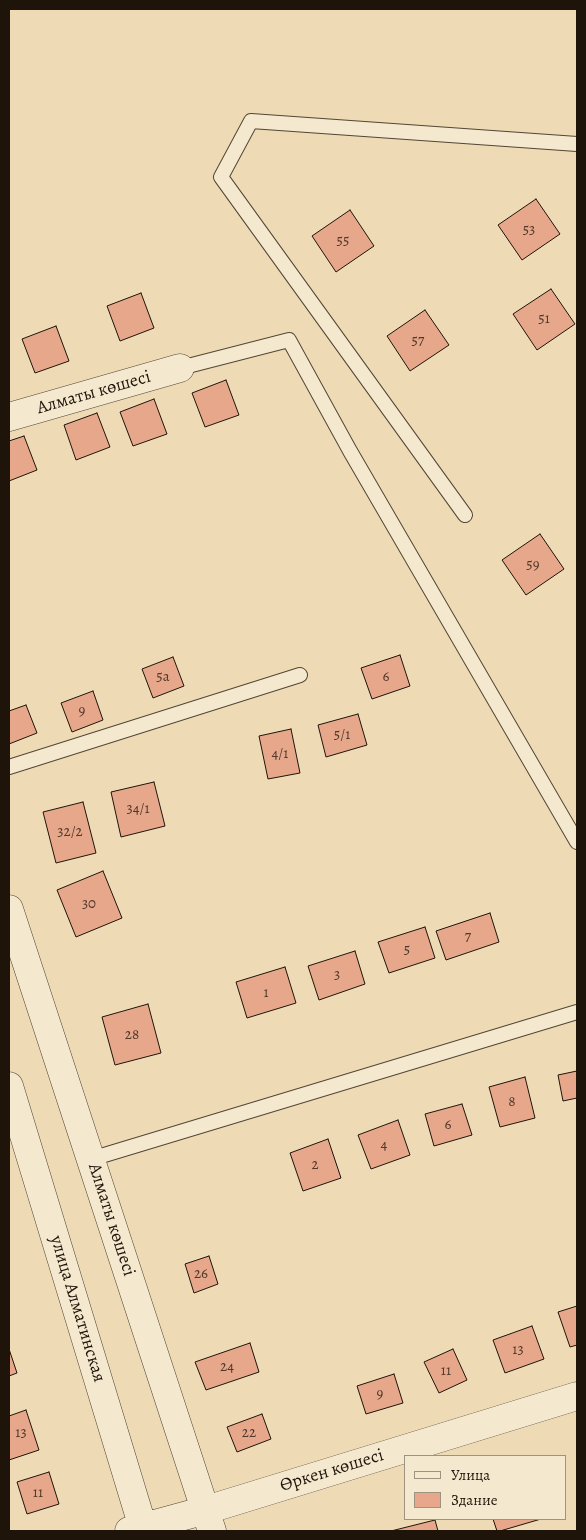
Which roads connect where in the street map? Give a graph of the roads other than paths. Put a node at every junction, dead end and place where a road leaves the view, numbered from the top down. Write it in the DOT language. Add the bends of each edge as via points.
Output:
graph roads {
  1 [pos="577,144"];
  2 [pos="180,368"];
  3 [pos="9,417"];
  4 [pos="465,515"];
  5 [pos="300,675"];
  6 [pos="9,768"];
  7 [pos="577,842"];
  8 [pos="9,909"];
  9 [pos="577,1012"];
  10 [pos="9,1086"];
  11 [pos="90,1158"];
  12 [pos="577,1396"];
  13 [pos="209,1521"];
  14 [pos="139,1530"];
  1 -- 4 [label="lane" via="251,121 221,177"];
  2 -- 3 [label="street, Алматы көшесі"];
  2 -- 7 [label="lane" via="289,340"];
  5 -- 6 [label="lane"];
  8 -- 11 [label="street, Алматы көшесі"];
  9 -- 11 [label="lane"];
  10 -- 14 [label="street, улица Алматинская"];
  11 -- 13 [label="street, Алматы көшесі"];
  12 -- 13 [label="street, Өркен көшесі"];
  13 -- 14 [label="street, Өркен көшесі"];
}
